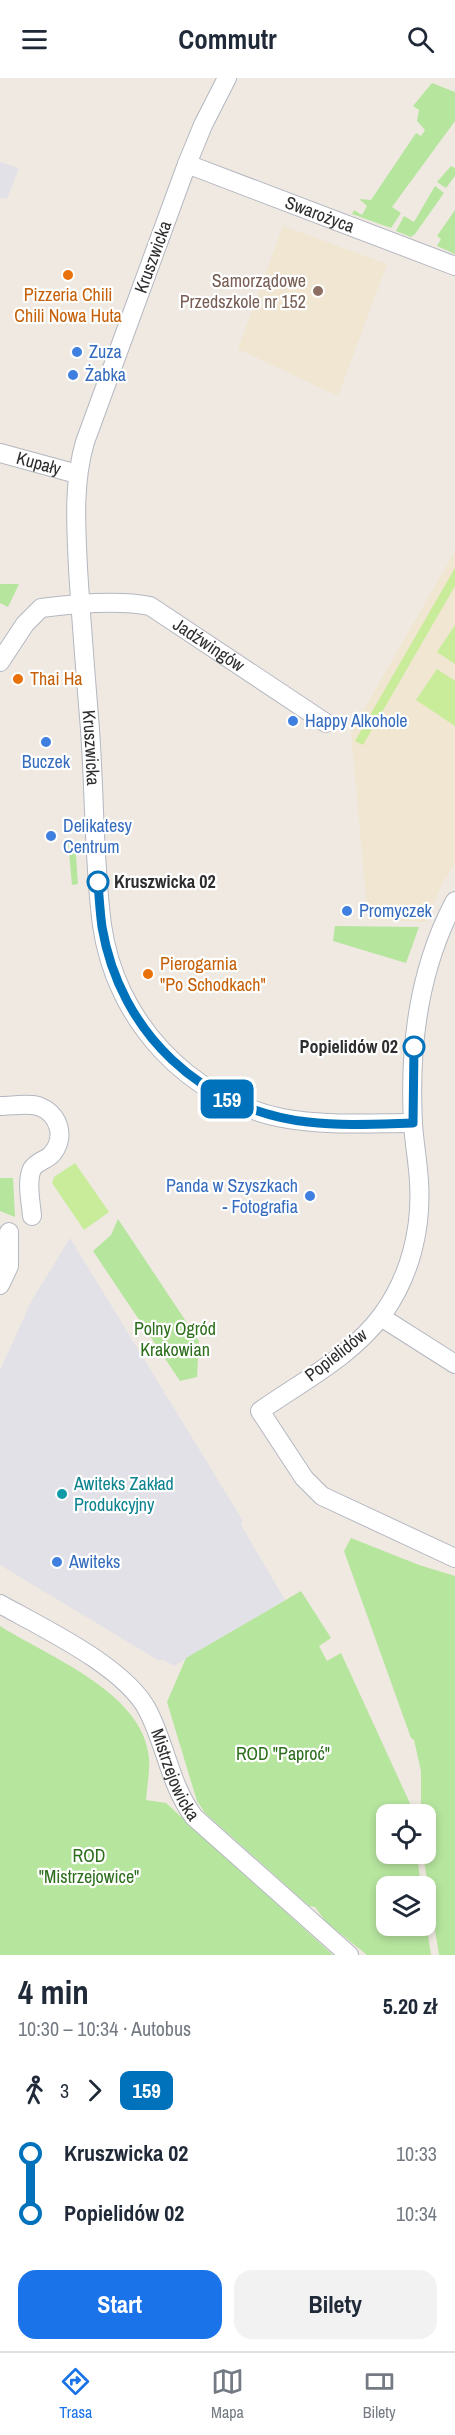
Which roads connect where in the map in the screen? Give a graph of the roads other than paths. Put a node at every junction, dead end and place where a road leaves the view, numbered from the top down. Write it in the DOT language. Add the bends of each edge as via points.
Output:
graph roads {
  1 [pos="227,78"];
  2 [pos="187,164"];
  3 [pos="455,266"];
  4 [pos="0,453"];
  5 [pos="77,474"];
  6 [pos="80,606"];
  7 [pos="0,662"];
  8 [pos="326,723"];
  9 [pos="455,901"];
  10 [pos="0,1106"];
  11 [pos="413,1123"];
  12 [pos="32,1216"];
  13 [pos="9,1232"];
  14 [pos="0,1285"];
  15 [pos="381,1317"];
  16 [pos="455,1365"];
  17 [pos="455,1558"];
  18 [pos="0,1604"];
  19 [pos="349,1955"];
  1 -- 2 [label="street, Kruszwicka"];
  2 -- 3 [label="street, Swarożyca"];
  2 -- 5 [label="street, Kruszwicka" via="85,442"];
  4 -- 5 [label="street, Kupały"];
  5 -- 6 [label="street, Kruszwicka"];
  6 -- 7 [label="street, Jadźwingów" via="37,610"];
  6 -- 8 [label="street, Jadźwingów" via="150,606"];
  6 -- 11 [label="street, Kruszwicka" via="102,927 124,997 136,1020 174,1064 237,1104 280,1118 309,1122"];
  9 -- 11 [label="street, Popielidów" via="431,961 418,1012"];
  10 -- 12 [label="street" via="40,1107 59,1126 51,1155 33,1167"];
  11 -- 15 [label="street, Popielidów" via="419,1180 417,1233 401,1284"];
  13 -- 14 [label="street" via="9,1266"];
  15 -- 16 [label="street"];
  15 -- 17 [label="street, Popielidów" via="333,1361 260,1411 304,1478 322,1496"];
  18 -- 19 [label="street, Mistrzejowicka" via="92,1658 127,1684 148,1710 177,1791 194,1817"];
}
